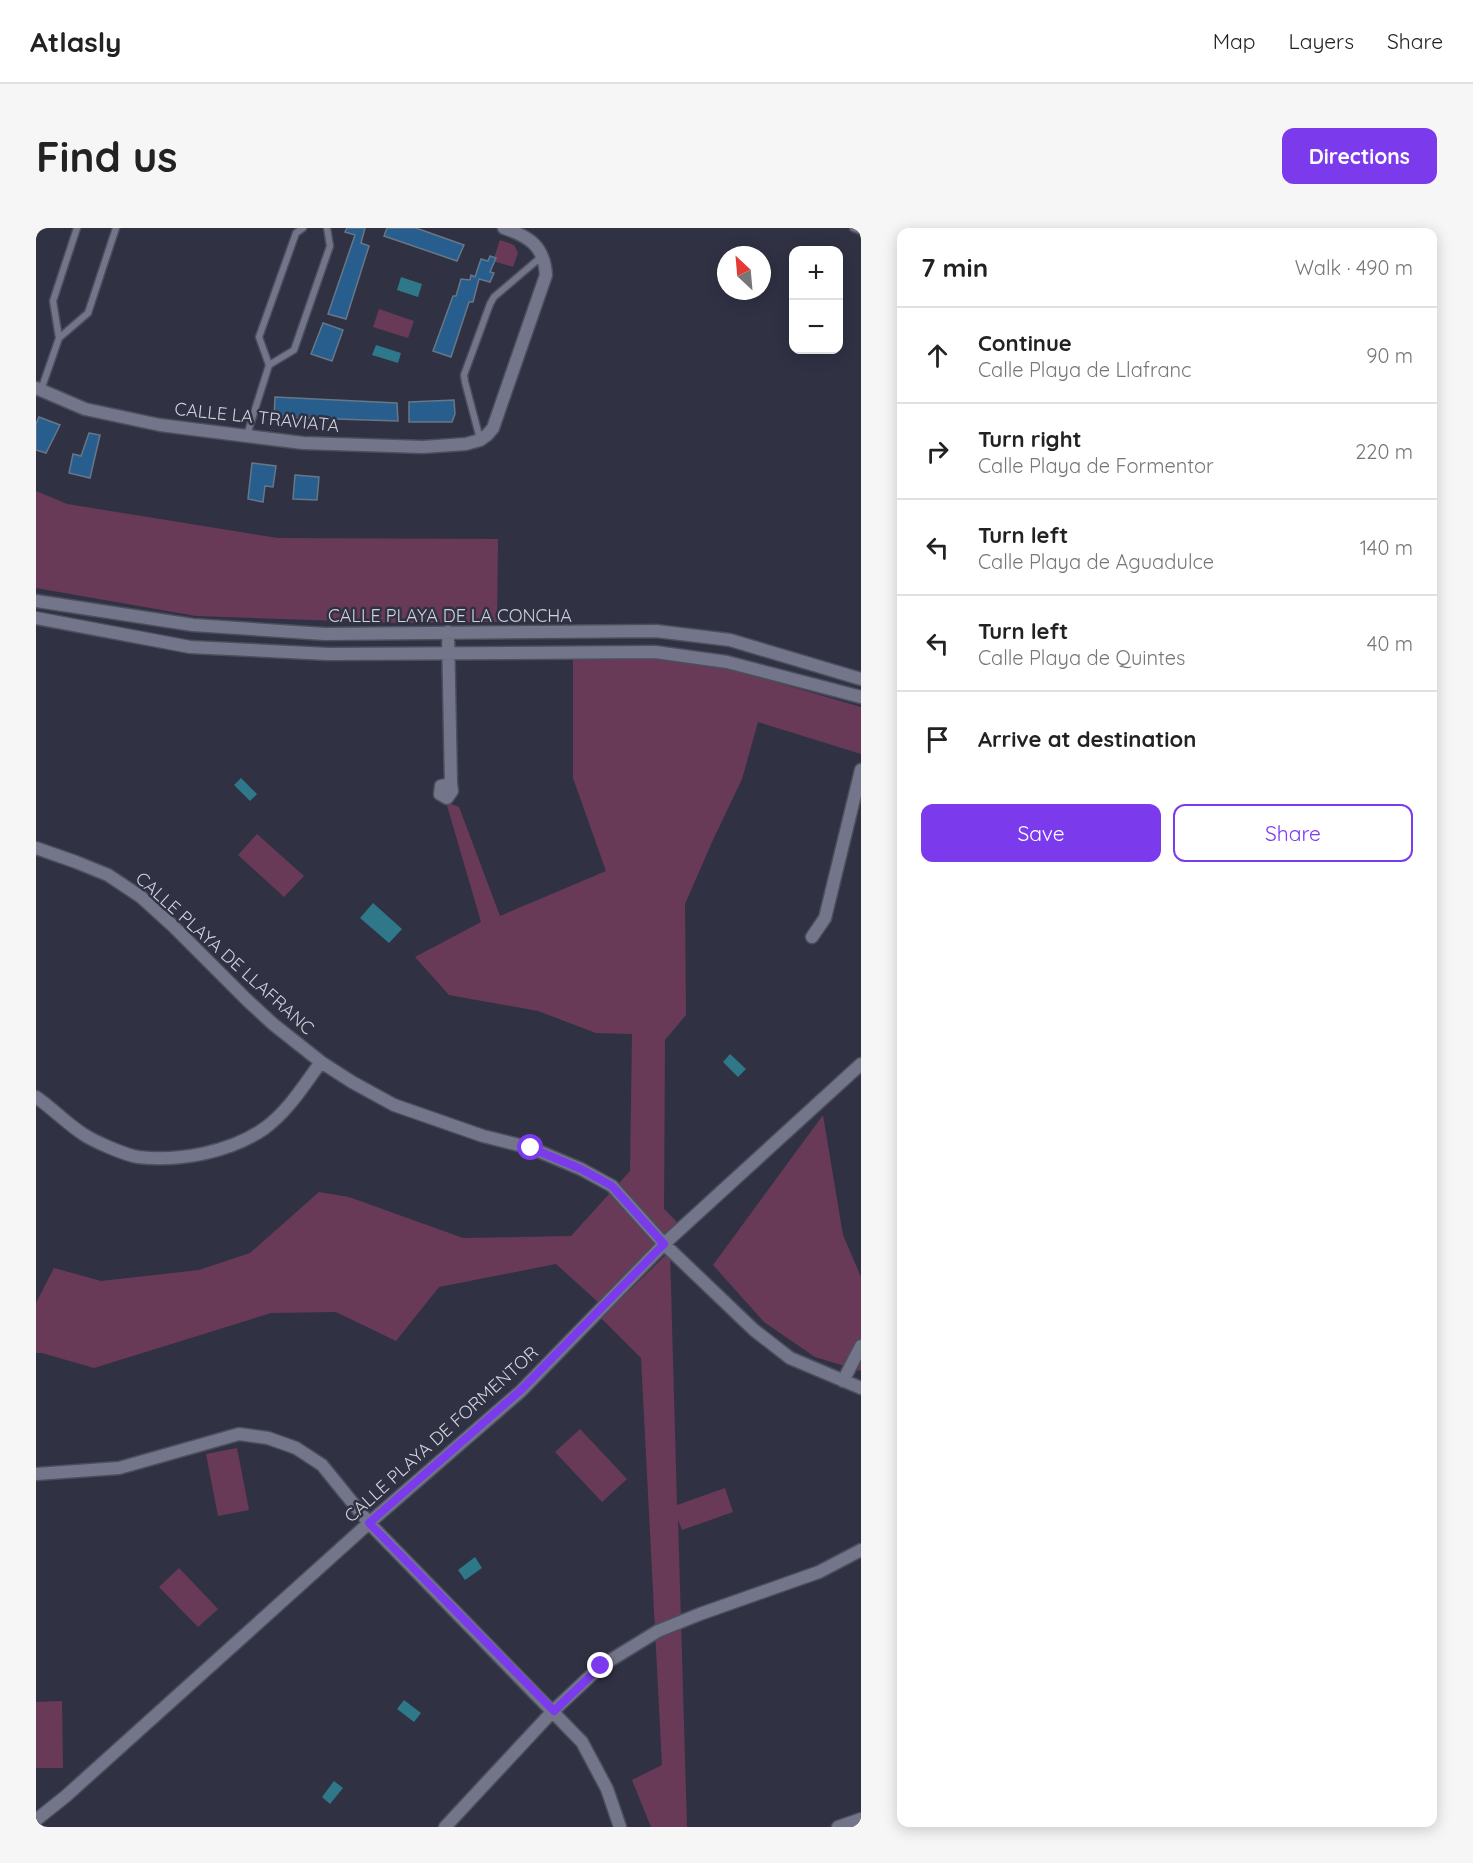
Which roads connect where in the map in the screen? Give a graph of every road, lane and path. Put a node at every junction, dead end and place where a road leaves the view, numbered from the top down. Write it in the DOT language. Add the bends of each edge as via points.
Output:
graph roads {
  1 [pos="77,228"];
  2 [pos="116,228"];
  3 [pos="303,228"];
  4 [pos="327,228"];
  5 [pos="504,228"];
  6 [pos="853,228"];
  7 [pos="861,231"];
  8 [pos="543,256"];
  9 [pos="58,338"];
  10 [pos="269,365"];
  11 [pos="38,389"];
  12 [pos="247,436"];
  13 [pos="480,440"];
  14 [pos="36,601"];
  15 [pos="36,618"];
  16 [pos="448,632"];
  17 [pos="449,653"];
  18 [pos="861,679"];
  19 [pos="861,698"];
  20 [pos="861,770"];
  21 [pos="451,784"];
  22 [pos="36,848"];
  23 [pos="812,937"];
  24 [pos="321,1062"];
  25 [pos="861,1064"];
  26 [pos="36,1097"];
  27 [pos="664,1244"];
  28 [pos="861,1346"];
  29 [pos="843,1381"];
  30 [pos="861,1388"];
  31 [pos="36,1474"];
  32 [pos="369,1523"];
  33 [pos="861,1550"];
  34 [pos="554,1711"];
  35 [pos="861,1819"];
  36 [pos="36,1820"];
  37 [pos="445,1827"];
  38 [pos="620,1827"];
  39 [pos="838,1827"];
  1 -- 9 [label="lane" via="52,301"];
  2 -- 9 [label="lane" via="88,313"];
  3 -- 10 [label="lane" via="296,233 259,337"];
  4 -- 10 [label="lane" via="330,246 294,350"];
  5 -- 8 [label="street" via="530,240"];
  6 -- 7 [label="lane"];
  8 -- 13 [label="street" via="546,275 493,428"];
  8 -- 13 [label="lane" via="494,297 464,375"];
  9 -- 11 [label="lane"];
  10 -- 12 [label="lane"];
  11 -- 12 [label="street, CALLE LA TRAVIATA" via="85,409"];
  12 -- 13 [label="street, CALLE LA TRAVIATA" via="303,444 423,447"];
  14 -- 16 [label="street, CALLE PLAYA DE LA CONCHA" via="193,626 325,634"];
  15 -- 17 [label="street, CALLE PLAYA DE LA CONCHA" via="190,647 328,654"];
  16 -- 17 [label="street"];
  16 -- 18 [label="street, CALLE PLAYA DE LA CONCHA" via="656,632 730,640"];
  17 -- 19 [label="street, CALLE PLAYA DE LA CONCHA" via="655,652 727,662"];
  17 -- 21 [label="street"];
  20 -- 23 [label="street" via="825,918"];
  22 -- 24 [label="street, CALLE PLAYA DE LLAFRANC" via="108,876 141,897 273,1024"];
  24 -- 26 [label="street" via="290,1105 264,1128 226,1148 184,1157 136,1157 107,1146 84,1135"];
  24 -- 27 [label="street, CALLE PLAYA DE LLAFRANC" via="394,1105 531,1148 581,1169 612,1186"];
  25 -- 27 [label="street, CALLE PLAYA DE FORMENTOR"];
  27 -- 29 [label="street, CALLE PLAYA DE LLAFRANC" via="781,1352"];
  27 -- 32 [label="street, CALLE PLAYA DE FORMENTOR" via="521,1390"];
  28 -- 29 [label="street"];
  29 -- 30 [label="street, CALLE PLAYA DE LLAFRANC"];
  31 -- 32 [label="street" via="119,1468 239,1434 268,1438 296,1448 322,1465"];
  32 -- 34 [label="street"];
  32 -- 36 [label="street, CALLE PLAYA DE FORMENTOR"];
  33 -- 34 [label="street" via="819,1572 658,1631 601,1666"];
  34 -- 37 [label="street"];
  34 -- 38 [label="street" via="582,1742 607,1789"];
  35 -- 39 [label="street"];
}
